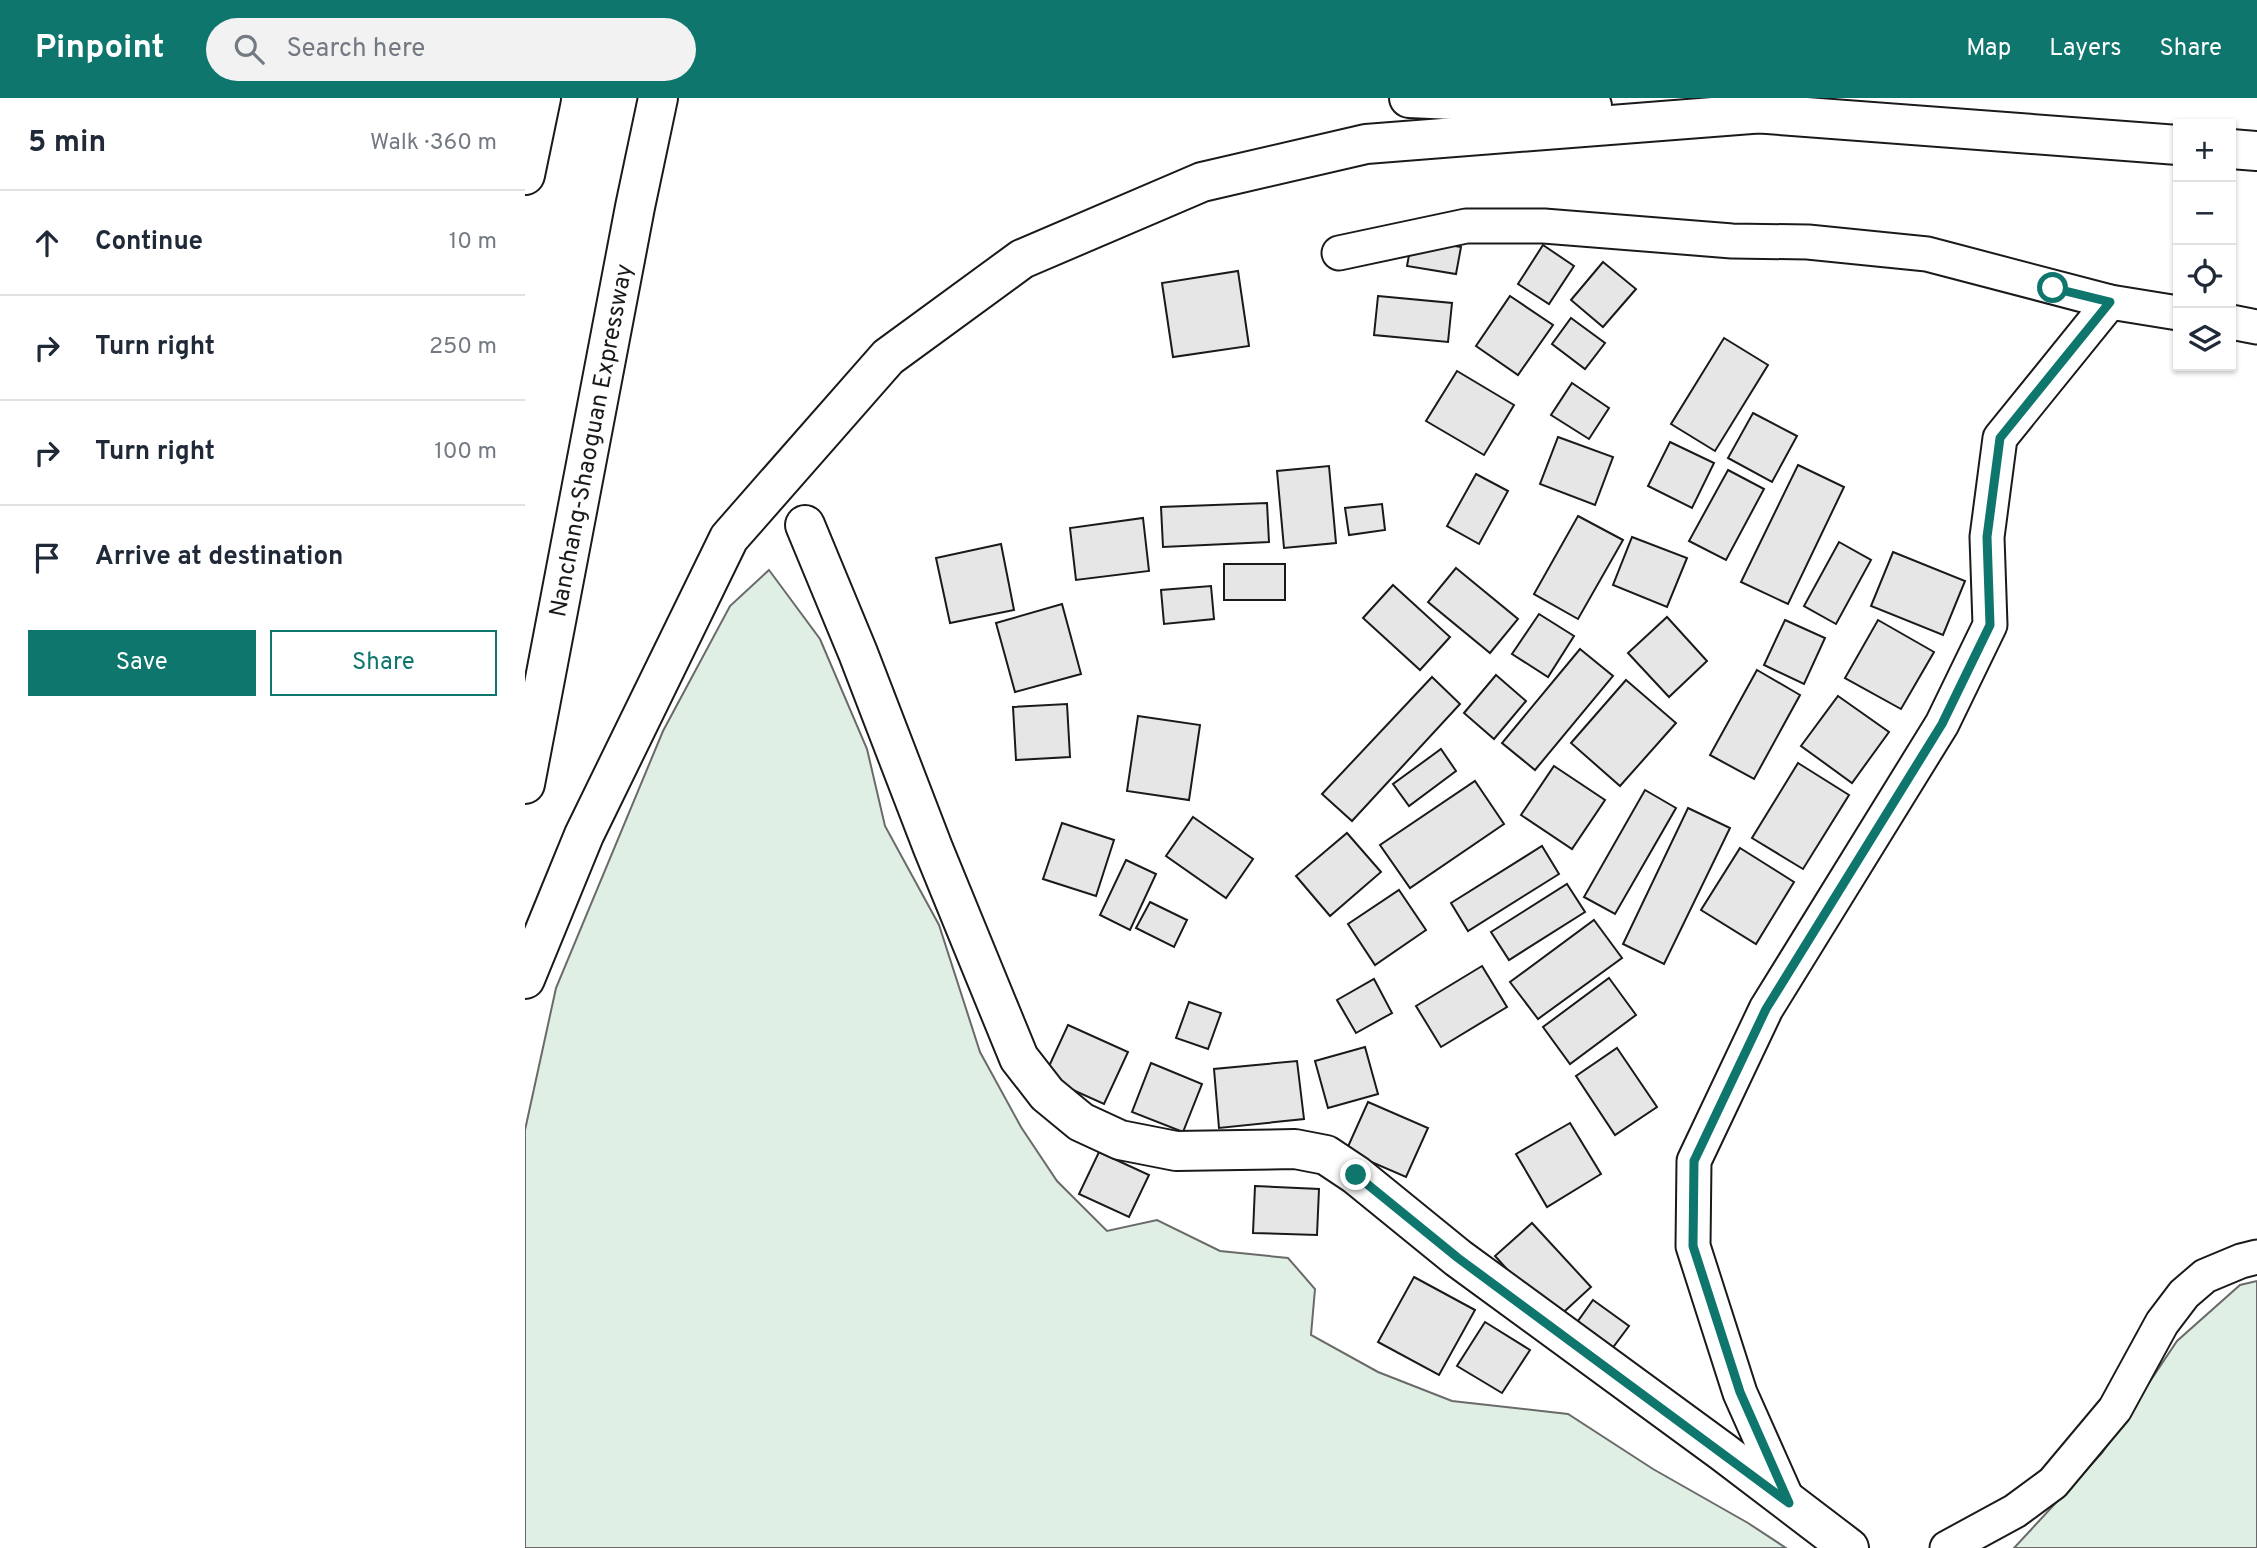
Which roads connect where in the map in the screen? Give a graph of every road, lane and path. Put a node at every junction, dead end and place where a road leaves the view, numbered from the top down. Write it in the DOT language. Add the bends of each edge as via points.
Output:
graph roads {
  1 [pos="541,98"];
  2 [pos="658,98"];
  3 [pos="1409,98"];
  4 [pos="1764,113"];
  5 [pos="2173,145"];
  6 [pos="2236,149"];
  7 [pos="2257,151"];
  8 [pos="525,175"];
  9 [pos="1339,253"];
  10 [pos="2110,302"];
  11 [pos="2173,312"];
  12 [pos="2236,323"];
  13 [pos="2257,327"];
  14 [pos="805,525"];
  15 [pos="525,783"];
  16 [pos="525,979"];
  17 [pos="2257,1257"];
  18 [pos="1789,1503"];
  19 [pos="1849,1548"];
  20 [pos="1947,1548"];
  1 -- 8 [label="main road"];
  2 -- 15 [label="main road, Nanchang-Shaoguan Expressway"];
  3 -- 4 [label="main road"];
  4 -- 5 [label="main road"];
  4 -- 16 [label="main road" via="1366,144 1202,182 1021,259 888,357 729,538 584,835"];
  6 -- 7 [label="main road"];
  9 -- 10 [label="street" via="1466,226 1544,226 1732,241 1808,242 1927,254"];
  10 -- 11 [label="street"];
  10 -- 18 [label="street" via="2000,438 1987,537 1990,625 1942,724 1766,1009 1694,1161 1693,1246 1740,1392"];
  12 -- 13 [label="street"];
  14 -- 18 [label="main road" via="1019,1058 1047,1094 1081,1122 1120,1140 1176,1151 1295,1149 1326,1155"];
  17 -- 20 [label="street" via="2205,1276 2184,1294 2162,1323 2115,1409 2053,1483 2015,1511"];
  18 -- 19 [label="main road"];
}
